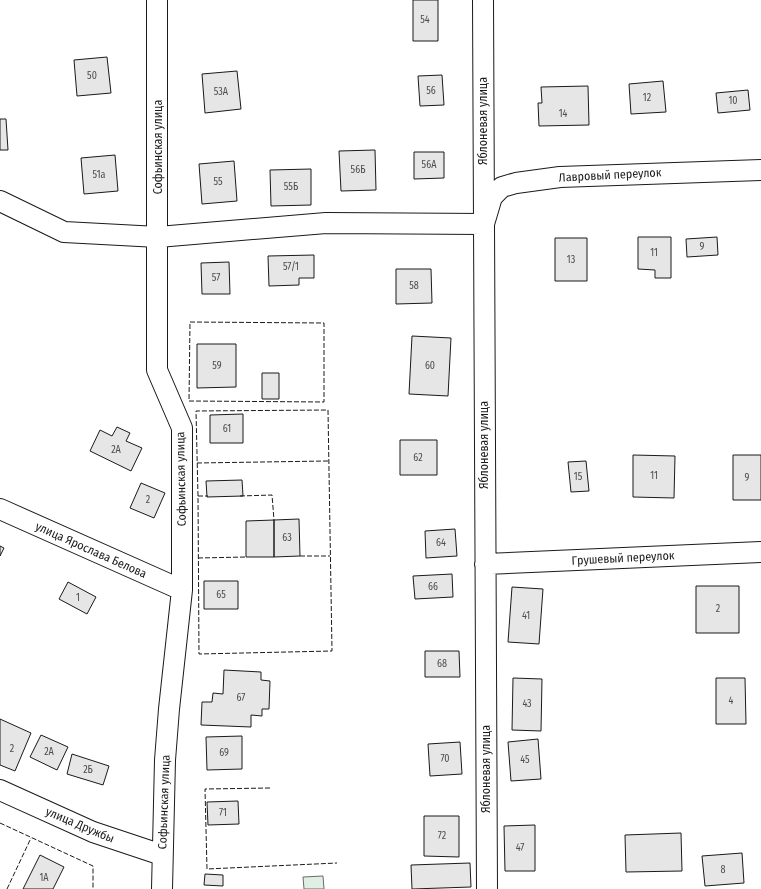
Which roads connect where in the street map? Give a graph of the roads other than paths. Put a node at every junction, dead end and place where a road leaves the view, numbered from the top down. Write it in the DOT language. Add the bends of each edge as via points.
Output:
graph roads {
  1 [pos="157,0"];
  2 [pos="483,0"];
  3 [pos="761,170"];
  4 [pos="0,201"];
  5 [pos="484,224"];
  6 [pos="158,237"];
  7 [pos="0,509"];
  8 [pos="761,552"];
  9 [pos="485,564"];
  10 [pos="182,590"];
  11 [pos="0,790"];
  12 [pos="162,855"];
  13 [pos="162,889"];
  14 [pos="487,889"];
  1 -- 6 [label="street, Софьинская улица"];
  2 -- 5 [label="street, Яблоневая улица"];
  3 -- 5 [label="street, Лавровый переулок" via="560,177 516,183 502,187 492,197"];
  4 -- 6 [label="street" via="64,232"];
  5 -- 6 [label="street" via="326,223"];
  5 -- 9 [label="street, Яблоневая улица"];
  6 -- 10 [label="street, Софьинская улица" via="157,370 182,428"];
  7 -- 10 [label="street, улица Ярослава Белова"];
  8 -- 9 [label="street, Грушевый переулок"];
  9 -- 14 [label="street, Яблоневая улица"];
  10 -- 12 [label="street, Софьинская улица" via="165,753"];
  11 -- 12 [label="street, улица Дружбы" via="93,832"];
  12 -- 13 [label="street, Софьинская улица"];
}
